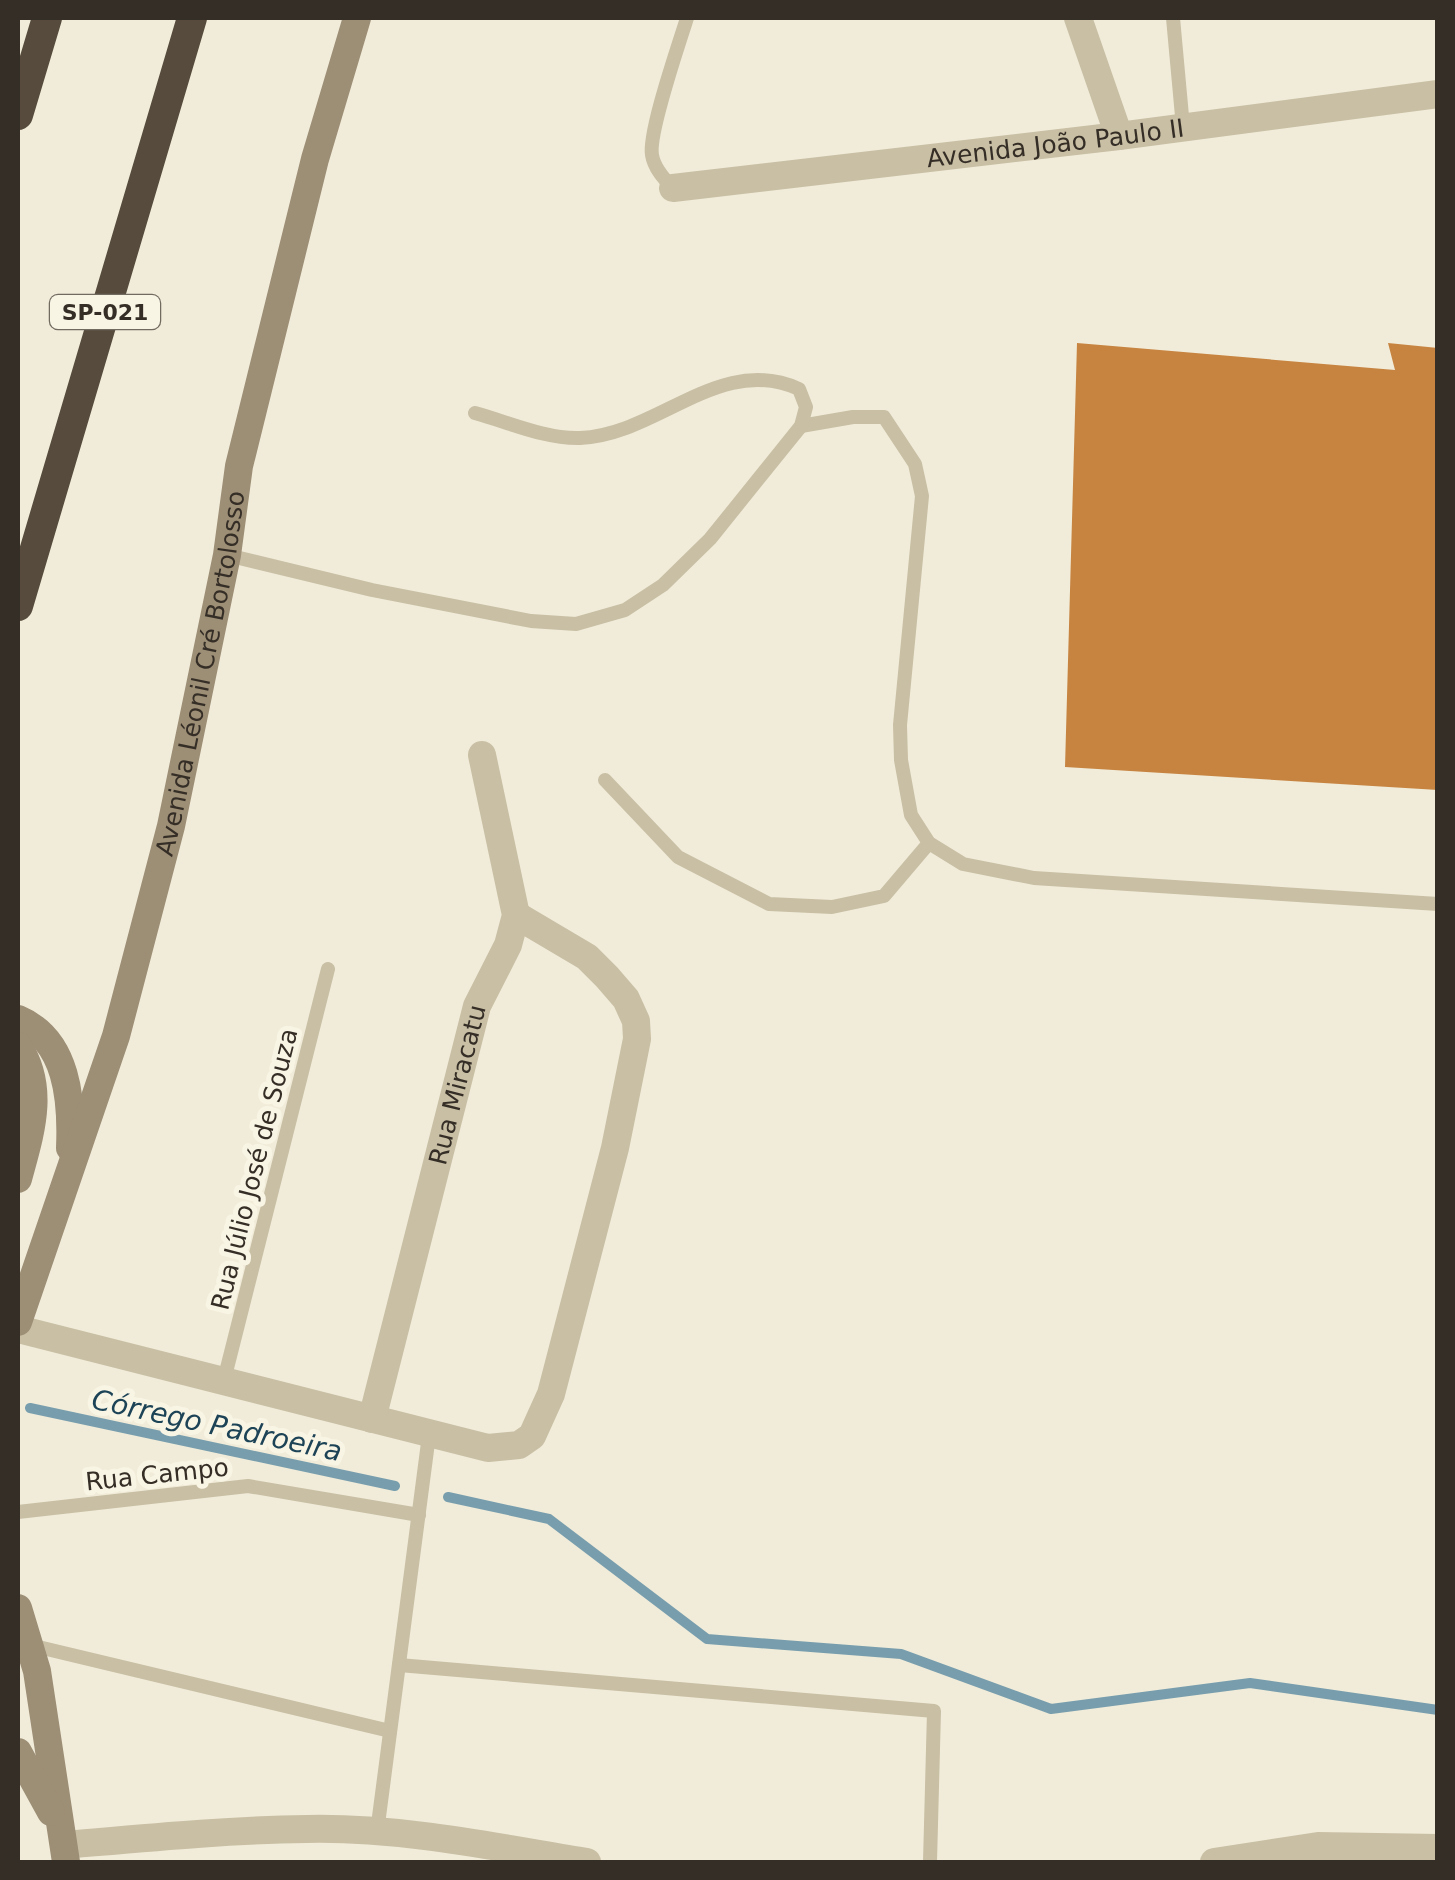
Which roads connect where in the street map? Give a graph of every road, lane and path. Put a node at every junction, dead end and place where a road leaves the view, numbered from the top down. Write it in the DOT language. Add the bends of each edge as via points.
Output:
graph roads {
  1 [pos="47,18"];
  2 [pos="192,18"];
  3 [pos="357,18"];
  4 [pos="686,18"];
  5 [pos="1078,18"];
  6 [pos="1173,18"];
  7 [pos="1438,94"];
  8 [pos="18,115"];
  9 [pos="1184,127"];
  10 [pos="1118,136"];
  11 [pos="673,188"];
  12 [pos="475,412"];
  13 [pos="800,426"];
  14 [pos="227,555"];
  15 [pos="18,606"];
  16 [pos="482,755"];
  17 [pos="605,780"];
  18 [pos="929,843"];
  19 [pos="1438,904"];
  20 [pos="516,915"];
  21 [pos="328,969"];
  22 [pos="18,1019"];
  23 [pos="18,1046"];
  24 [pos="70,1175"];
  25 [pos="18,1180"];
  26 [pos="18,1325"];
  27 [pos="224,1380"];
  28 [pos="372,1419"];
  29 [pos="429,1434"];
  30 [pos="18,1512"];
  31 [pos="418,1514"];
  32 [pos="18,1608"];
  33 [pos="29,1644"];
  34 [pos="399,1665"];
  35 [pos="390,1731"];
  36 [pos="18,1752"];
  37 [pos="377,1833"];
  38 [pos="64,1846"];
  39 [pos="1438,1848"];
  40 [pos="587,1862"];
  41 [pos="930,1862"];
  42 [pos="1214,1862"];
  1 -- 8 [label="highway"];
  2 -- 15 [label="highway, SP-021"];
  3 -- 14 [label="main road, Avenida Léonil Cré Bortolosso" via="314,159 239,466"];
  4 -- 11 [label="lane" via="652,154"];
  5 -- 10 [label="street"];
  6 -- 9 [label="lane"];
  7 -- 9 [label="street, Avenida João Paulo II"];
  9 -- 10 [label="street, Avenida João Paulo II"];
  10 -- 11 [label="street, Avenida João Paulo II"];
  12 -- 13 [label="lane" via="580,438 622,430 750,378 798,390 806,406"];
  13 -- 14 [label="lane" via="710,539 663,585 625,610 576,624 372,590"];
  13 -- 18 [label="lane" via="884,417 916,464 922,512 901,760 912,815"];
  14 -- 24 [label="main road, Avenida Léonil Cré Bortolosso" via="172,826 116,1036"];
  16 -- 20 [label="street"];
  17 -- 18 [label="lane" via="678,858 769,904 832,908 884,896"];
  18 -- 19 [label="lane" via="964,864 1034,878"];
  20 -- 28 [label="street, Rua Miracatu" via="477,1006"];
  20 -- 29 [label="street" via="587,957 626,999 636,1021 634,1060 605,1186 532,1436 519,1445 488,1448"];
  21 -- 27 [label="lane, Rua Júlio José de Souza"];
  22 -- 24 [label="main road" via="51,1045 60,1064 71,1113"];
  23 -- 25 [label="main road" via="34,1088 34,1121"];
  24 -- 26 [label="main road, Avenida Léonil Cré Bortolosso"];
  26 -- 27 [label="street"];
  27 -- 28 [label="street"];
  28 -- 29 [label="street"];
  29 -- 31 [label="lane"];
  30 -- 31 [label="lane, Rua Campo" via="248,1486"];
  31 -- 34 [label="lane"];
  32 -- 33 [label="main road"];
  33 -- 35 [label="lane"];
  33 -- 38 [label="main road"];
  34 -- 35 [label="lane"];
  34 -- 41 [label="lane" via="934,1711"];
  35 -- 37 [label="lane"];
  36 -- 38 [label="main road"];
  37 -- 38 [label="street" via="310,1828"];
  37 -- 40 [label="street"];
  39 -- 42 [label="street" via="1318,1846"];
}
